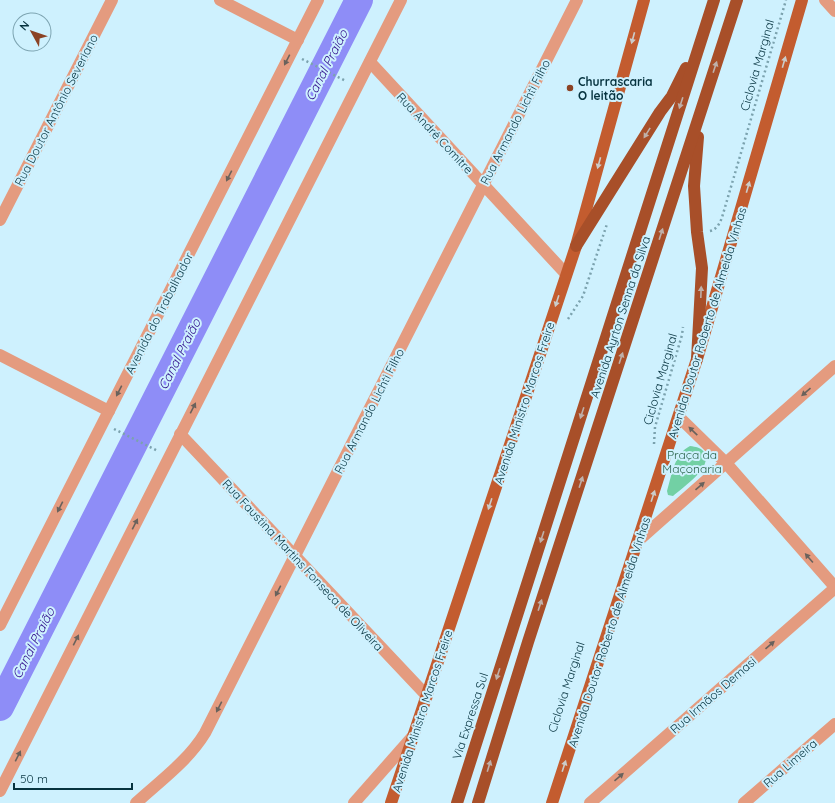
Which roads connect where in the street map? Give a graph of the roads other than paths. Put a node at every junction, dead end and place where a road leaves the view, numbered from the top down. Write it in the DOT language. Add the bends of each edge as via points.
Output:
graph roads {
  1 [pos="112,0"];
  2 [pos="220,0"];
  3 [pos="318,0"];
  4 [pos="401,0"];
  5 [pos="577,0"];
  6 [pos="644,0"];
  7 [pos="714,0"];
  8 [pos="737,0"];
  9 [pos="802,0"];
  10 [pos="825,0"];
  11 [pos="835,11"];
  12 [pos="706,26"];
  13 [pos="298,40"];
  14 [pos="370,62"];
  15 [pos="699,118"];
  16 [pos="483,184"];
  17 [pos="0,220"];
  18 [pos="576,246"];
  19 [pos="566,274"];
  20 [pos="0,355"];
  21 [pos="697,358"];
  22 [pos="835,366"];
  23 [pos="109,411"];
  24 [pos="679,417"];
  25 [pos="180,434"];
  26 [pos="726,463"];
  27 [pos="639,540"];
  28 [pos="295,556"];
  29 [pos="835,587"];
  30 [pos="0,625"];
  31 [pos="510,637"];
  32 [pos="427,696"];
  33 [pos="835,724"];
  34 [pos="414,735"];
  35 [pos="0,791"];
  36 [pos="136,803"];
  37 [pos="354,803"];
  38 [pos="391,803"];
  39 [pos="457,803"];
  40 [pos="478,803"];
  41 [pos="552,803"];
  42 [pos="590,803"];
  43 [pos="744,803"];
  1 -- 17 [label="street, Rua Doutor Antônio Severiano"];
  2 -- 13 [label="street"];
  3 -- 13 [label="street, Avenida do Trabalhador"];
  4 -- 14 [label="street"];
  5 -- 16 [label="street, Rua Armando Lichti Filho"];
  6 -- 18 [label="main road, Avenida Ministro Marcos Freire, one-way"];
  7 -- 12 [label="highway, Avenida Ayrton Senna da Silva"];
  15 -- 8 [label="highway, Avenida Ayrton Senna da Silva, one-way"];
  21 -- 9 [label="main road, Avenida Doutor Roberto de Almeida Vinhas, one-way"];
  10 -- 11 [label="street"];
  12 -- 18 [label="highway, one-way" via="672,96"];
  12 -- 31 [label="highway, Avenida Ayrton Senna da Silva, one-way"];
  13 -- 23 [label="street, Avenida do Trabalhador, one-way"];
  14 -- 16 [label="street, Rua André Comitre"];
  25 -- 14 [label="street, one-way"];
  21 -- 15 [label="highway, one-way" via="702,268 694,186"];
  40 -- 15 [label="highway, Avenida Ayrton Senna da Silva, one-way"];
  16 -- 19 [label="street, Rua André Comitre"];
  16 -- 28 [label="street, Rua Armando Lichti Filho"];
  18 -- 19 [label="main road, Avenida Ministro Marcos Freire"];
  19 -- 32 [label="main road, Avenida Ministro Marcos Freire, one-way"];
  20 -- 23 [label="street"];
  21 -- 24 [label="main road, Avenida Doutor Roberto de Almeida Vinhas"];
  22 -- 26 [label="street, one-way"];
  23 -- 30 [label="street, Avenida do Trabalhador, one-way"];
  26 -- 24 [label="street, one-way"];
  27 -- 24 [label="main road, Avenida Doutor Roberto de Almeida Vinhas, one-way"];
  25 -- 28 [label="street, Rua Faustina Martins Fonseca de Oliveira"];
  35 -- 25 [label="street, one-way"];
  27 -- 26 [label="street, one-way"];
  29 -- 26 [label="street, one-way"];
  41 -- 27 [label="main road, Avenida Doutor Roberto de Almeida Vinhas, one-way"];
  28 -- 32 [label="street, Rua Faustina Martins Fonseca de Oliveira"];
  28 -- 36 [label="street, Rua Armando Lichti Filho, one-way" via="198,745"];
  42 -- 29 [label="street, Rua Irmãos Demasi, one-way"];
  31 -- 39 [label="highway, Via Expressa Sul, one-way"];
  32 -- 34 [label="main road, Avenida Ministro Marcos Freire"];
  33 -- 43 [label="street, Rua Limeira"];
  34 -- 37 [label="street"];
  34 -- 38 [label="main road, Avenida Ministro Marcos Freire"];
}
